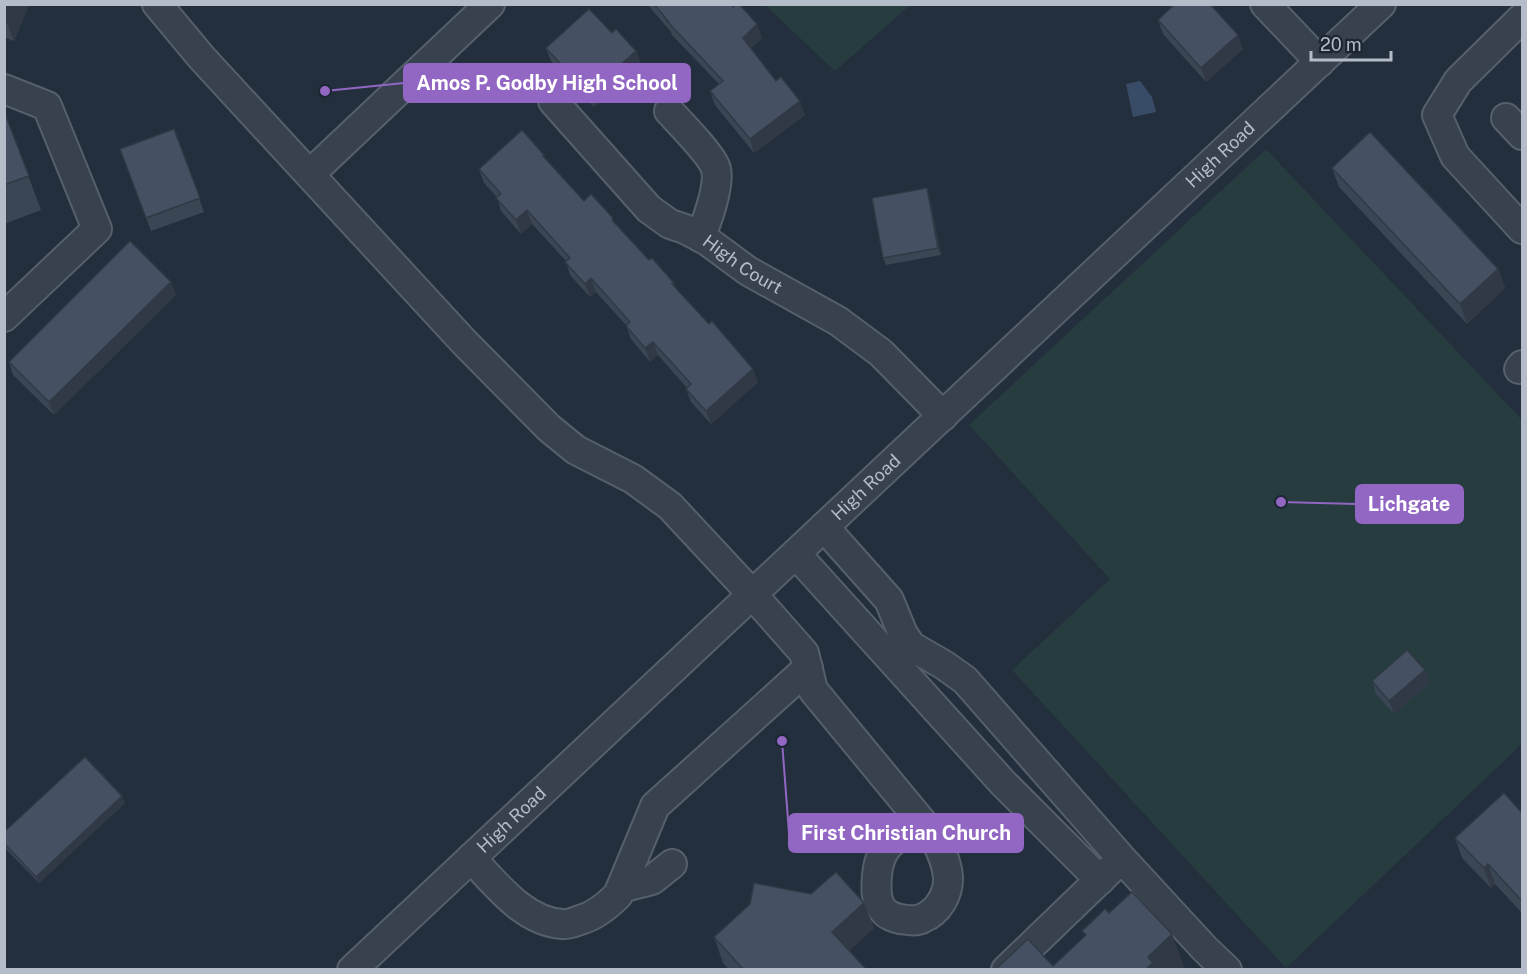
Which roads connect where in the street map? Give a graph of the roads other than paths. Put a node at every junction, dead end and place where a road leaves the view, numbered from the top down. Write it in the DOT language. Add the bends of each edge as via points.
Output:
graph roads {
  1 [pos="157,4"];
  2 [pos="490,4"];
  3 [pos="1265,4"];
  4 [pos="1381,4"];
  5 [pos="1522,18"];
  6 [pos="1320,62"];
  7 [pos="4,89"];
  8 [pos="553,101"];
  9 [pos="669,111"];
  10 [pos="310,174"];
  11 [pos="1522,229"];
  12 [pos="700,237"];
  13 [pos="4,317"];
  14 [pos="943,416"];
  15 [pos="824,527"];
  16 [pos="796,554"];
  17 [pos="752,594"];
  18 [pos="808,668"];
  19 [pos="923,824"];
  20 [pos="471,858"];
  21 [pos="1122,859"];
  22 [pos="672,864"];
  23 [pos="1100,880"];
  24 [pos="621,888"];
  25 [pos="352,969"];
  26 [pos="1006,969"];
  27 [pos="1227,969"];
  1 -- 10 [label="street"];
  2 -- 10 [label="street"];
  3 -- 6 [label="street"];
  4 -- 6 [label="street, High Road"];
  5 -- 11 [label="street" via="1458,81 1437,115 1455,156"];
  6 -- 14 [label="street, High Road"];
  7 -- 13 [label="street" via="46,106 97,229"];
  8 -- 12 [label="street, High Court" via="650,209 670,224"];
  9 -- 12 [label="street" via="716,170 716,185"];
  10 -- 17 [label="street" via="549,428 576,450 633,479 670,506"];
  12 -- 14 [label="street, High Court" via="748,271 838,321 881,353"];
  14 -- 15 [label="street, High Road"];
  15 -- 16 [label="street, High Road"];
  15 -- 21 [label="street" via="889,600 911,646 965,680"];
  16 -- 17 [label="street, High Road"];
  16 -- 23 [label="street" via="1003,783"];
  17 -- 18 [label="street" via="804,653"];
  17 -- 20 [label="street, High Road"];
  18 -- 19 [label="street" via="813,690"];
  18 -- 24 [label="street" via="655,806"];
  20 -- 24 [label="street" via="508,897 542,921 565,925 586,918 607,906"];
  20 -- 25 [label="street, High Road"];
  21 -- 23 [label="street"];
  21 -- 27 [label="street"];
  22 -- 24 [label="street" via="652,880"];
  23 -- 26 [label="street"];
}
